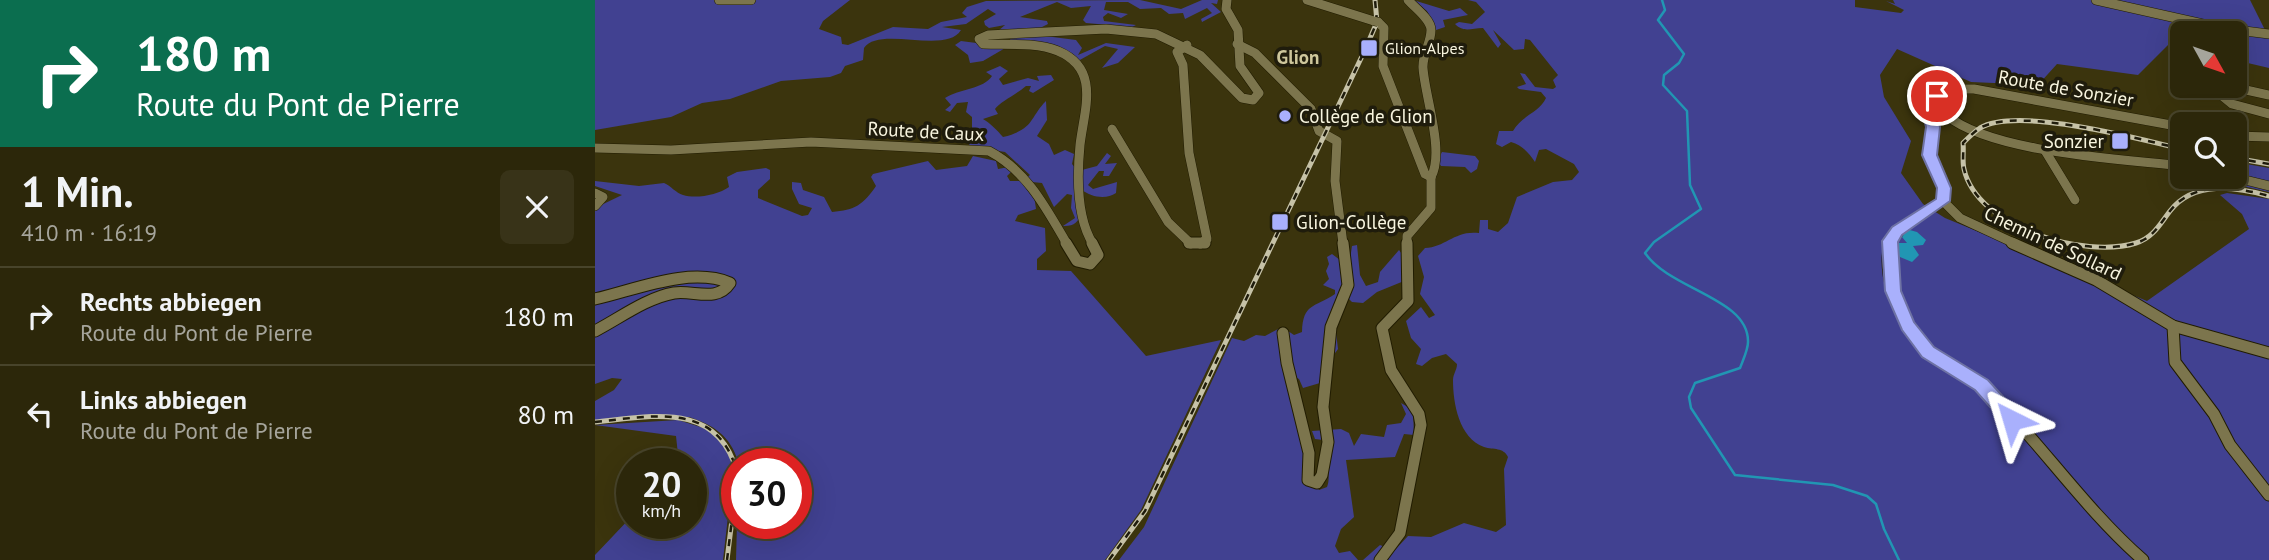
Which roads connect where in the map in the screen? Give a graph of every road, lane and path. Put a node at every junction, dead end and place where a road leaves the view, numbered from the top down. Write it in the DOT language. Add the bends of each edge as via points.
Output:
graph roads {
  1 [pos="719,0"];
  2 [pos="751,0"];
  3 [pos="1227,0"];
  4 [pos="1307,0"];
  5 [pos="1408,0"];
  6 [pos="2096,0"];
  7 [pos="2269,34"];
  8 [pos="1237,44"];
  9 [pos="1187,45"];
  10 [pos="2247,90"];
  11 [pos="2269,95"];
  12 [pos="1937,96"];
  13 [pos="2225,98"];
  14 [pos="2269,114"];
  15 [pos="2170,125"];
  16 [pos="1112,129"];
  17 [pos="2247,136"];
  18 [pos="2269,137"];
  19 [pos="595,148"];
  20 [pos="2039,148"];
  21 [pos="2170,164"];
  22 [pos="1431,177"];
  23 [pos="2247,180"];
  24 [pos="2269,186"];
  25 [pos="595,193"];
  26 [pos="2075,200"];
  27 [pos="1943,201"];
  28 [pos="595,206"];
  29 [pos="595,299"];
  30 [pos="2173,326"];
  31 [pos="595,331"];
  32 [pos="1283,333"];
  33 [pos="2269,353"];
  34 [pos="2269,495"];
  35 [pos="1380,560"];
  36 [pos="2143,560"];
  1 -- 2 [label="street"];
  3 -- 8 [label="street, Route de Caux" via="1226,9 1238,30"];
  4 -- 22 [label="street, bridge" via="1379,23 1384,29 1383,66 1425,174"];
  5 -- 22 [label="street" via="1431,29 1422,65 1437,169"];
  6 -- 7 [label="street"];
  8 -- 9 [label="street, Route de Caux" via="1240,66 1259,93 1253,100 1242,98 1231,81"];
  8 -- 32 [label="street" via="1255,53 1311,109 1319,131 1337,141 1335,181 1348,285 1331,327 1323,407 1328,442 1317,483 1307,476 1309,455 1296,392 1286,370"];
  9 -- 16 [label="street" via="1177,52 1183,65 1190,170 1207,239 1204,244 1192,245 1171,226"];
  9 -- 19 [label="street, Route de Caux" via="1152,32 1120,28 979,39 983,44 1052,48 1084,74 1088,107 1081,134 1080,190 1086,230 1098,255 1090,264 1077,261 1061,228 1015,167 989,151 811,142 671,150"];
  10 -- 11 [label="street"];
  12 -- 15 [label="street, Route de Sonzier" via="1947,89 1974,89"];
  12 -- 20 [label="street" via="1941,111 1954,122"];
  12 -- 27 [label="street" via="1927,105 1933,127 1930,155 1944,188"];
  13 -- 14 [label="street"];
  17 -- 18 [label="street"];
  20 -- 21 [label="street"];
  20 -- 26 [label="street"];
  22 -- 35 [label="street" via="1432,206 1405,244 1408,301 1382,328 1391,370 1419,414 1421,425 1400,533"];
  23 -- 24 [label="street"];
  25 -- 28 [label="street" via="603,197"];
  27 -- 30 [label="street, Chemin de Sollard" via="1975,226 2096,280"];
  27 -- 36 [label="street" via="1897,231 1890,241 1893,291 1907,326 1936,359 1990,393"];
  29 -- 31 [label="street" via="685,279 722,278 730,283 717,294 663,296"];
  30 -- 33 [label="street, Chemin de Sollard"];
  30 -- 34 [label="street" via="2175,362"];
}
